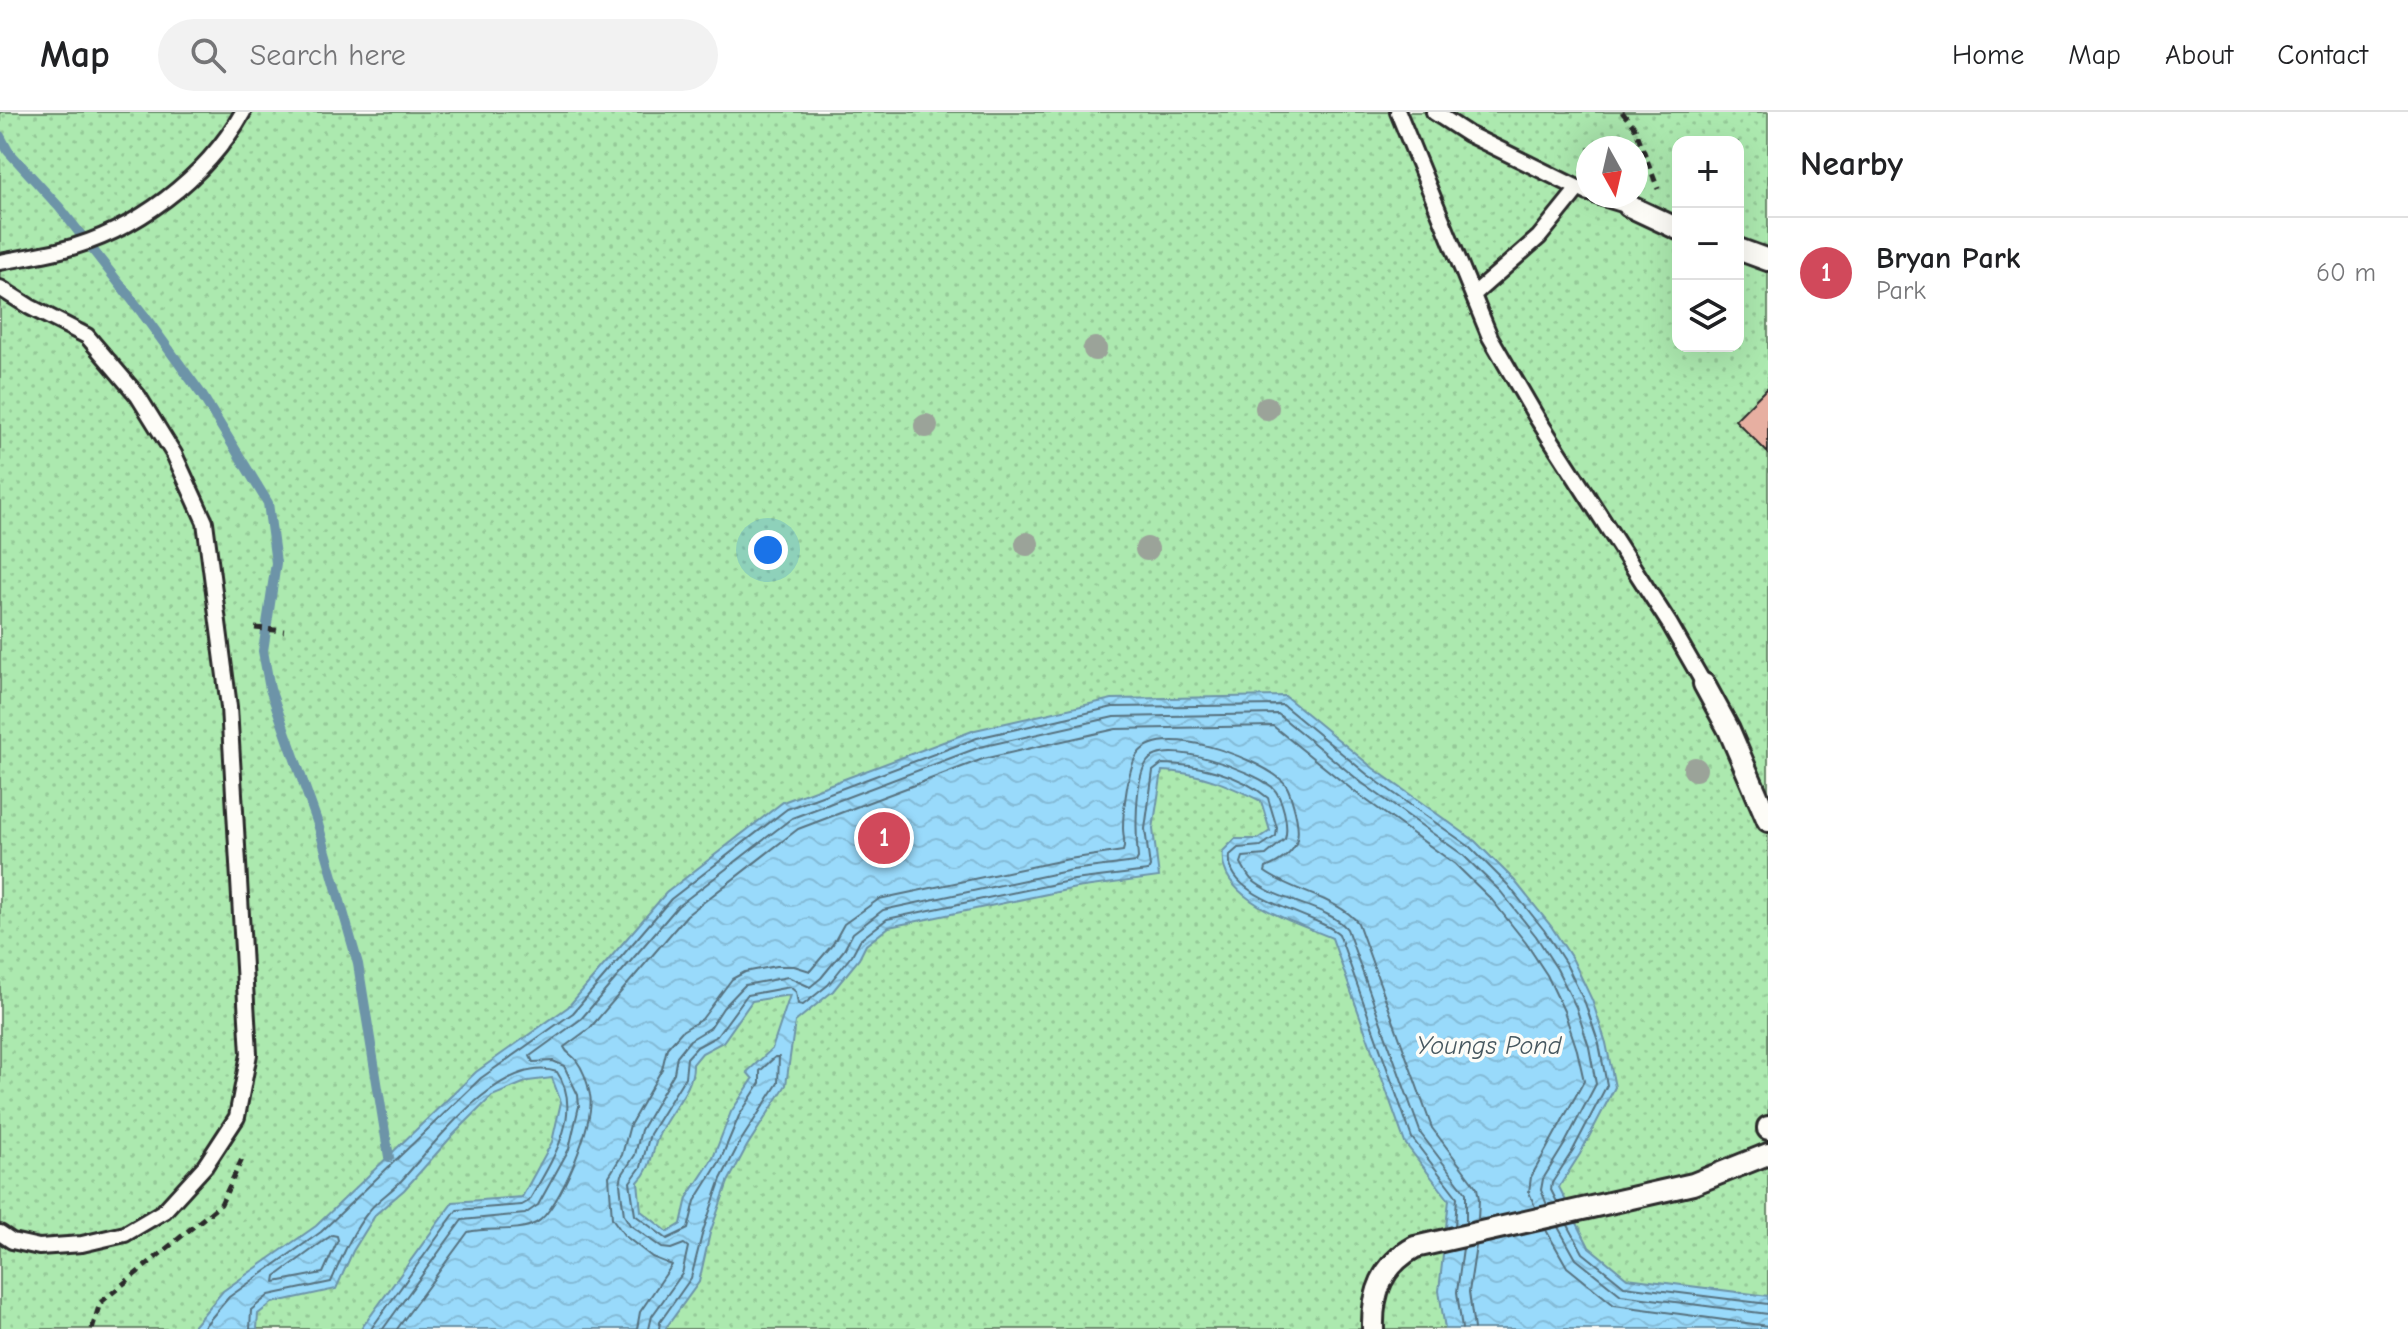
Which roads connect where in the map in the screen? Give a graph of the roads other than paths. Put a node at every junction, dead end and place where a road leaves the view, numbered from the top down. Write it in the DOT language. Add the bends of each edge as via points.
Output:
graph roads {
  1 [pos="243,112"];
  2 [pos="1398,112"];
  3 [pos="1434,112"];
  4 [pos="1576,188"];
  5 [pos="1576,199"];
  6 [pos="1633,208"];
  7 [pos="1672,227"];
  8 [pos="1744,251"];
  9 [pos="1768,260"];
  10 [pos="0,262"];
  11 [pos="0,288"];
  12 [pos="1473,295"];
  13 [pos="1704,684"];
  14 [pos="1768,821"];
  15 [pos="1768,1154"];
  16 [pos="0,1233"];
  17 [pos="1373,1329"];
  1 -- 10 [label="lane" via="188,182 120,228 63,250"];
  2 -- 12 [label="lane"];
  3 -- 4 [label="lane"];
  5 -- 12 [label="lane"];
  6 -- 7 [label="street"];
  8 -- 9 [label="street"];
  11 -- 16 [label="lane" via="87,336 138,396 174,454 205,522 229,707 249,1054 237,1117 205,1166 164,1211 125,1234 82,1244 39,1247"];
  12 -- 13 [label="lane" via="1490,337 1537,418"];
  13 -- 14 [label="street"];
  15 -- 17 [label="street" via="1693,1184 1415,1247 1387,1270 1372,1305"];
}
